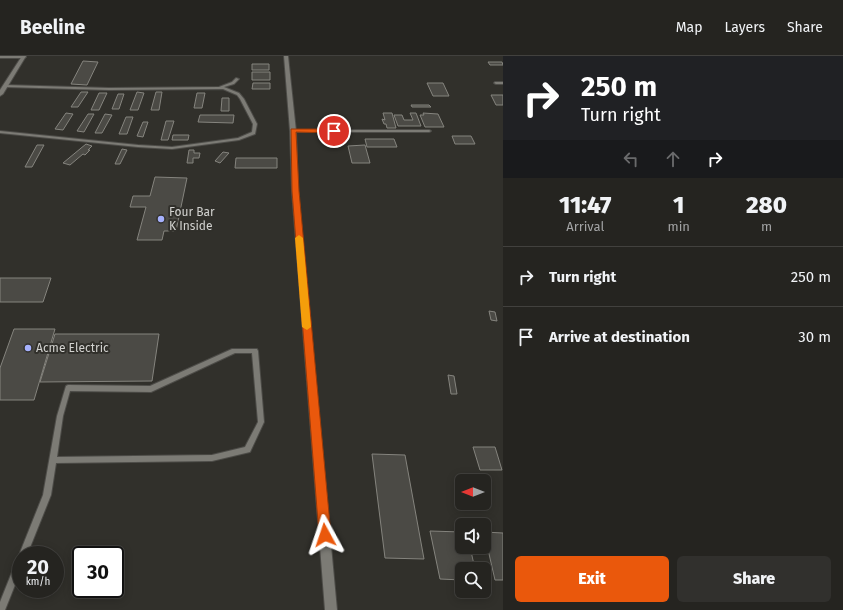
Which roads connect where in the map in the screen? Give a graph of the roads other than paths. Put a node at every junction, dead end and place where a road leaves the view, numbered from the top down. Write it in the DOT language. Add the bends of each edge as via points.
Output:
graph roads {
  1 [pos="24,56"];
  2 [pos="286,56"];
  3 [pos="0,57"];
  4 [pos="237,79"];
  5 [pos="496,83"];
  6 [pos="503,83"];
  7 [pos="5,86"];
  8 [pos="217,87"];
  9 [pos="0,94"];
  10 [pos="293,131"];
  11 [pos="429,131"];
  12 [pos="0,132"];
  13 [pos="53,460"];
  14 [pos="27,546"];
  15 [pos="12,582"];
  16 [pos="1,610"];
  17 [pos="331,610"];
  1 -- 3 [label="street"];
  1 -- 7 [label="street"];
  2 -- 10 [label="street"];
  4 -- 8 [label="lane" via="230,85"];
  5 -- 6 [label="lane"];
  7 -- 8 [label="lane" via="109,89"];
  7 -- 9 [label="street"];
  8 -- 12 [label="lane" via="238,94 255,124 254,133 239,139 172,148"];
  10 -- 11 [label="lane"];
  10 -- 17 [label="street" via="295,191"];
  13 -- 13 [label="lane" via="60,416 68,388 151,389 234,351 255,351 261,422 247,450 212,458"];
  13 -- 14 [label="lane" via="47,495"];
  15 -- 16 [label="lane"];
}
